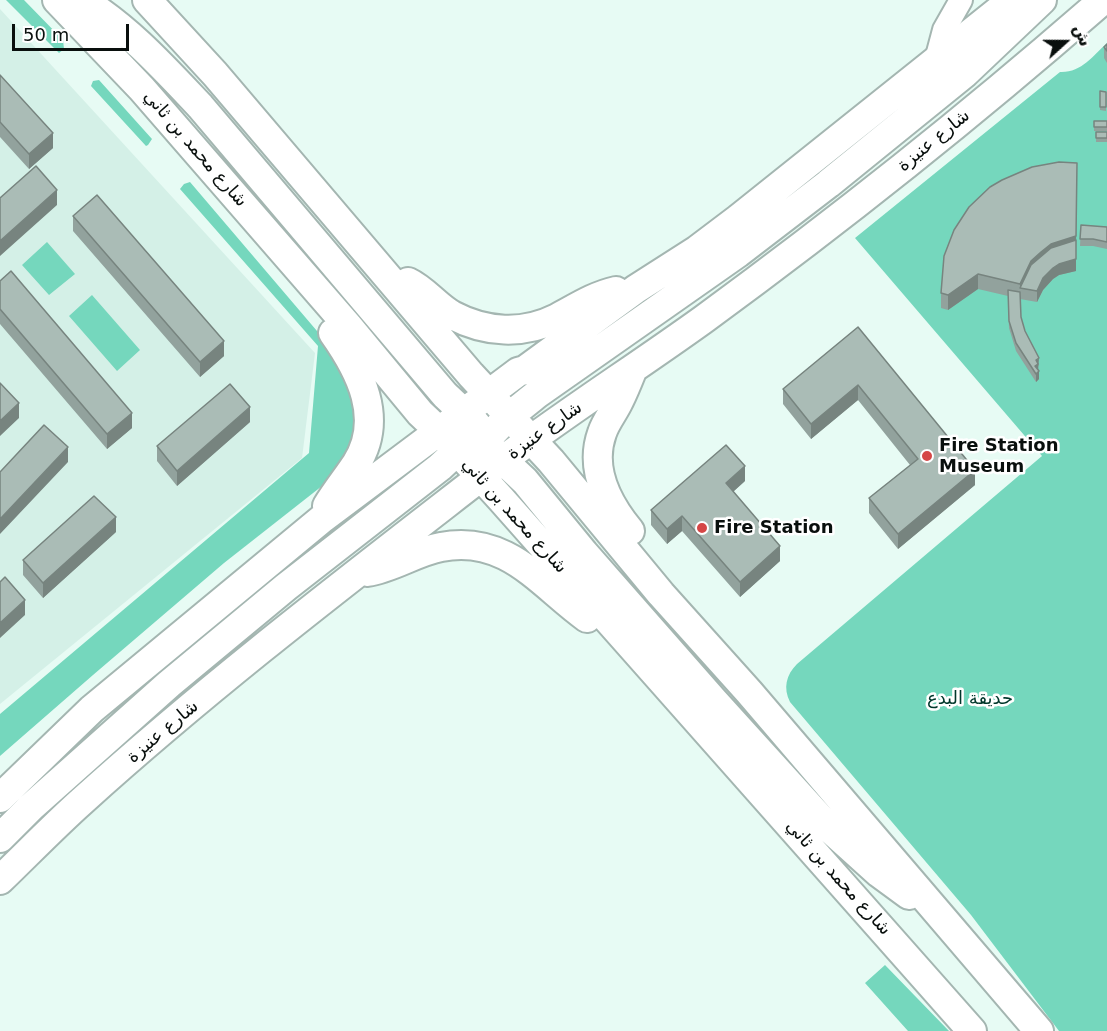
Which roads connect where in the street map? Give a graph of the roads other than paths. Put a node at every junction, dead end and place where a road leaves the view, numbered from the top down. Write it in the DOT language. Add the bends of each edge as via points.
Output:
graph roads {
  1 [pos="57,0"];
  2 [pos="82,0"];
  3 [pos="147,0"];
  4 [pos="961,0"];
  5 [pos="1012,0"];
  6 [pos="1042,0"];
  7 [pos="1103,0"];
  8 [pos="936,60"];
  9 [pos="269,233"];
  10 [pos="388,276"];
  11 [pos="636,289"];
  12 [pos="633,370"];
  13 [pos="489,393"];
  14 [pos="438,430"];
  15 [pos="483,436"];
  16 [pos="530,441"];
  17 [pos="479,477"];
  18 [pos="323,518"];
  19 [pos="353,574"];
  20 [pos="661,594"];
  21 [pos="615,630"];
  22 [pos="0,798"];
  23 [pos="0,838"];
  24 [pos="0,880"];
  25 [pos="949,925"];
  26 [pos="972,1031"];
  27 [pos="1039,1031"];
  1 -- 9 [label="main road, شارع محمد بن ثاني"];
  2 -- 15 [label="main road" via="161,64 200,106"];
  3 -- 10 [label="main road"];
  4 -- 8 [label="street" via="944,30"];
  5 -- 8 [label="main road, شارع عنيزة"];
  6 -- 15 [label="main road" via="964,73 828,184"];
  7 -- 12 [label="main road, شارع عنيزة" via="866,197"];
  8 -- 11 [label="main road, شارع عنيزة" via="738,219"];
  9 -- 14 [label="main road, شارع محمد بن ثاني"];
  9 -- 18 [label="main road" via="282,263 352,360 369,405 362,454"];
  10 -- 11 [label="main road" via="411,284 456,317 503,330 544,324 609,293"];
  10 -- 13 [label="main road"];
  11 -- 13 [label="main road, شارع عنيزة"];
  12 -- 16 [label="main road, شارع عنيزة"];
  12 -- 20 [label="main road" via="602,434 598,472 612,508 647,558"];
  13 -- 15 [label="main road, شارع عنيزة"];
  14 -- 15 [label="main road, شارع عنيزة"];
  14 -- 18 [label="main road, شارع عنيزة"];
  15 -- 16 [label="main road, شارع عنيزة"];
  15 -- 17 [label="main road, شارع عنيزة"];
  15 -- 23 [label="main road" via="286,587 169,684"];
  15 -- 25 [label="main road" via="828,827 879,873"];
  16 -- 20 [label="main road"];
  17 -- 19 [label="main road, شارع عنيزة"];
  17 -- 21 [label="main road, شارع محمد بن ثاني"];
  18 -- 22 [label="main road, شارع عنيزة" via="92,709"];
  19 -- 21 [label="main road" via="382,569 440,547 479,547 512,558 578,612"];
  19 -- 24 [label="main road, شارع عنيزة" via="90,794"];
  20 -- 25 [label="main road"];
  21 -- 26 [label="main road, شارع محمد بن ثاني"];
  25 -- 27 [label="main road"];
}
